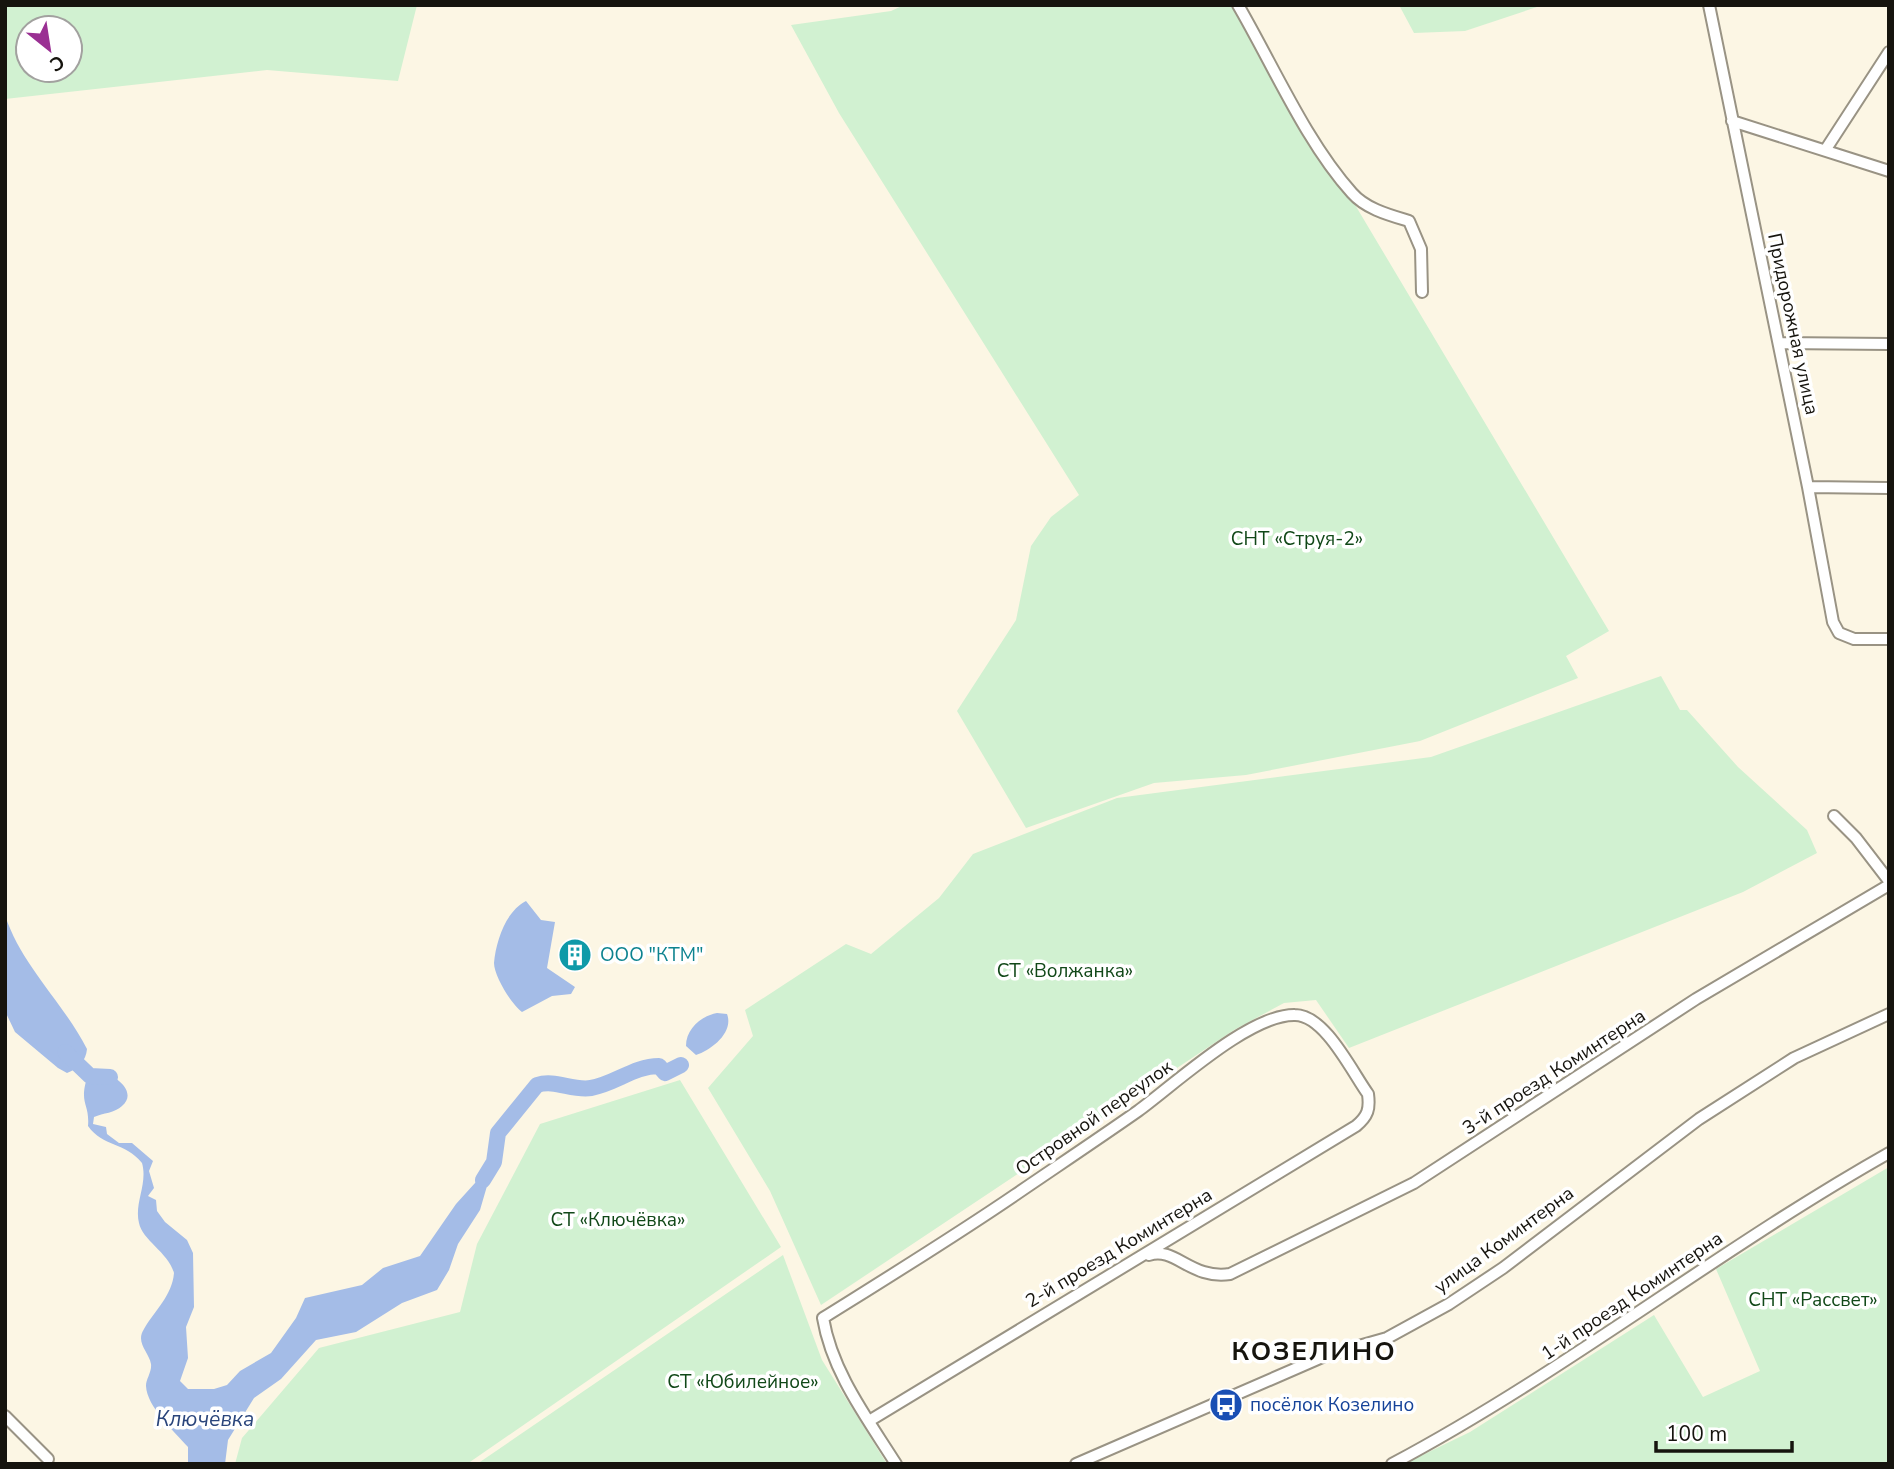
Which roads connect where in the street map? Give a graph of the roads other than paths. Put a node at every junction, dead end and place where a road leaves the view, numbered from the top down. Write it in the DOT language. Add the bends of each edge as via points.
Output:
graph roads {
  1 [pos="1238,5"];
  2 [pos="1709,5"];
  3 [pos="1889,52"];
  4 [pos="1732,121"];
  5 [pos="1826,149"];
  6 [pos="1889,171"];
  7 [pos="1422,292"];
  8 [pos="1779,343"];
  9 [pos="1889,344"];
  10 [pos="1808,487"];
  11 [pos="1889,488"];
  12 [pos="1889,639"];
  13 [pos="1833,816"];
  14 [pos="1889,883"];
  15 [pos="1889,1014"];
  16 [pos="1368,1094"];
  17 [pos="1889,1153"];
  18 [pos="1133,1261"];
  19 [pos="5,1416"];
  20 [pos="869,1421"];
  21 [pos="48,1459"];
  22 [pos="896,1464"];
  23 [pos="1076,1464"];
  24 [pos="1392,1464"];
  1 -- 7 [label="street" via="1290,100 1352,194 1370,207 1409,220 1421,249"];
  2 -- 4 [label="street, Придорожная улица"];
  3 -- 5 [label="street"];
  4 -- 5 [label="street"];
  4 -- 8 [label="street, Придорожная улица"];
  5 -- 6 [label="street"];
  8 -- 9 [label="street"];
  8 -- 10 [label="street, Придорожная улица"];
  10 -- 11 [label="street"];
  10 -- 12 [label="street, Придорожная улица" via="1832,622 1839,633 1854,639"];
  13 -- 14 [label="street" via="1856,838"];
  14 -- 18 [label="street, 3-й проезд Коминтерна" via="1696,999 1414,1183 1230,1274 1213,1277 1157,1252"];
  15 -- 23 [label="street, улица Коминтерна" via="1794,1058 1699,1119 1503,1268 1387,1338 1327,1355"];
  16 -- 18 [label="street, 2-й проезд Коминтерна" via="1366,1118 1356,1126"];
  16 -- 20 [label="street, Островной переулок" via="1323,1029 1296,1014 1278,1017 1215,1052 1161,1095 1015,1195 823,1318 835,1364"];
  17 -- 24 [label="street, 1-й проезд Коминтерна" via="1772,1222 1504,1401"];
  18 -- 20 [label="street, 2-й проезд Коминтерна"];
  19 -- 21 [label="street"];
  20 -- 22 [label="street"];
}
